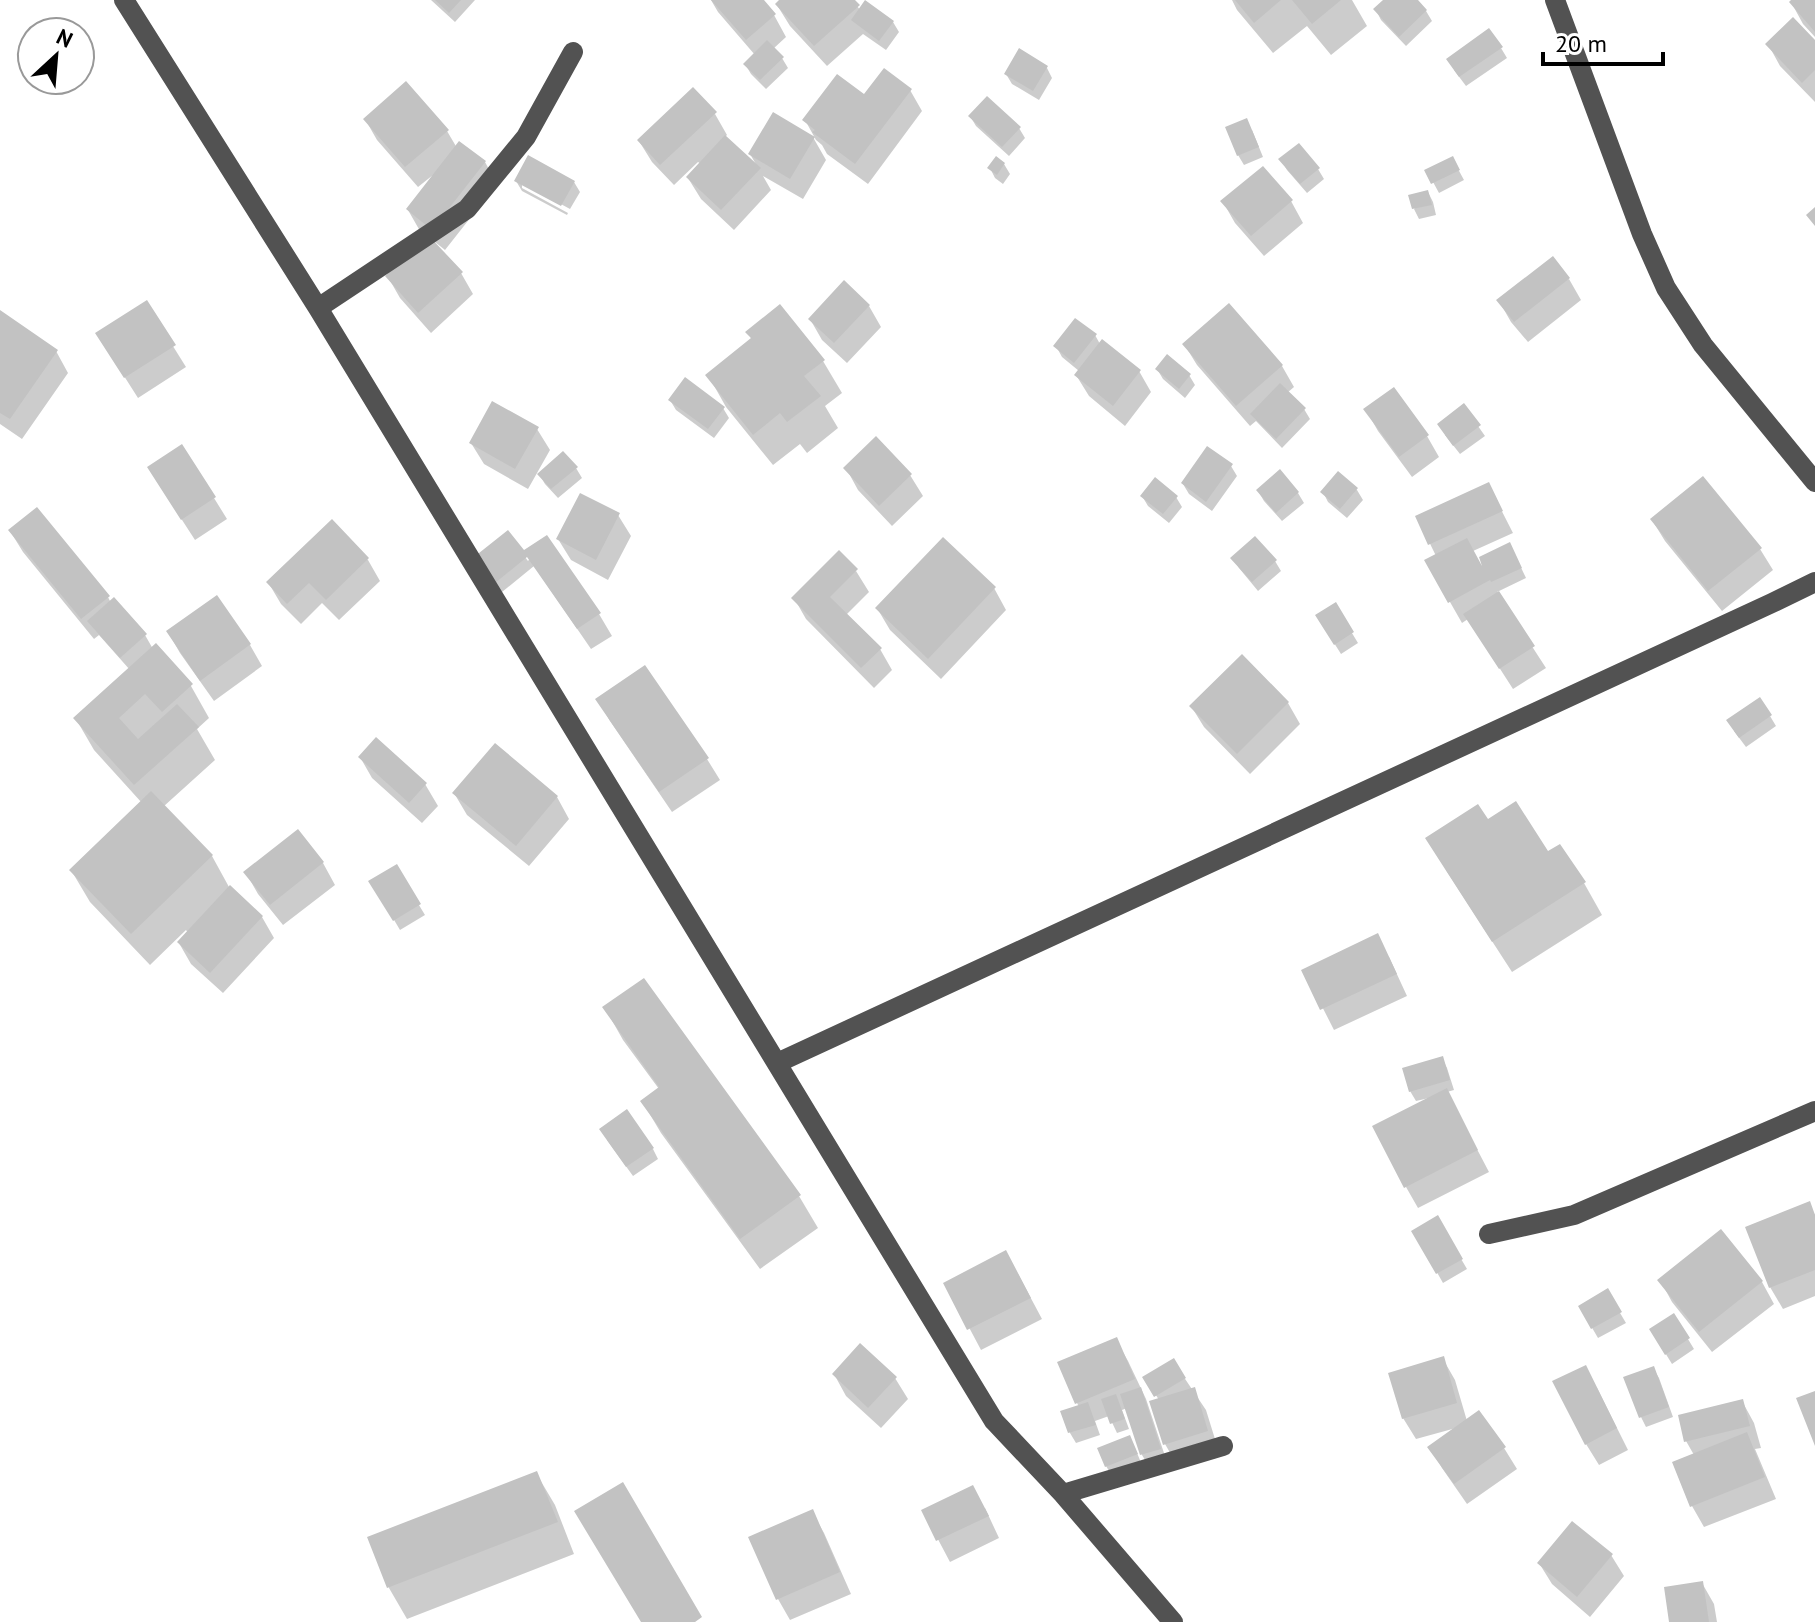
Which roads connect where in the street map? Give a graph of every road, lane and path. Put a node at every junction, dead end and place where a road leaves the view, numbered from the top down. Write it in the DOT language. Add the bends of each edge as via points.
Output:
graph roads {
  1 [pos="124,0"];
  2 [pos="1555,0"];
  3 [pos="573,52"];
  4 [pos="318,308"];
  5 [pos="1815,482"];
  6 [pos="1815,582"];
  7 [pos="777,1063"];
  8 [pos="1815,1111"];
  9 [pos="1489,1234"];
  10 [pos="1223,1446"];
  11 [pos="1063,1494"];
  12 [pos="1173,1622"];
  1 -- 4 [label="street"];
  2 -- 5 [label="street" via="1666,288 1703,345"];
  3 -- 4 [label="street" via="526,137 467,209"];
  4 -- 7 [label="street"];
  6 -- 7 [label="street"];
  7 -- 11 [label="street" via="994,1421"];
  8 -- 9 [label="street" via="1574,1215"];
  10 -- 11 [label="street"];
  11 -- 12 [label="street"];
}
